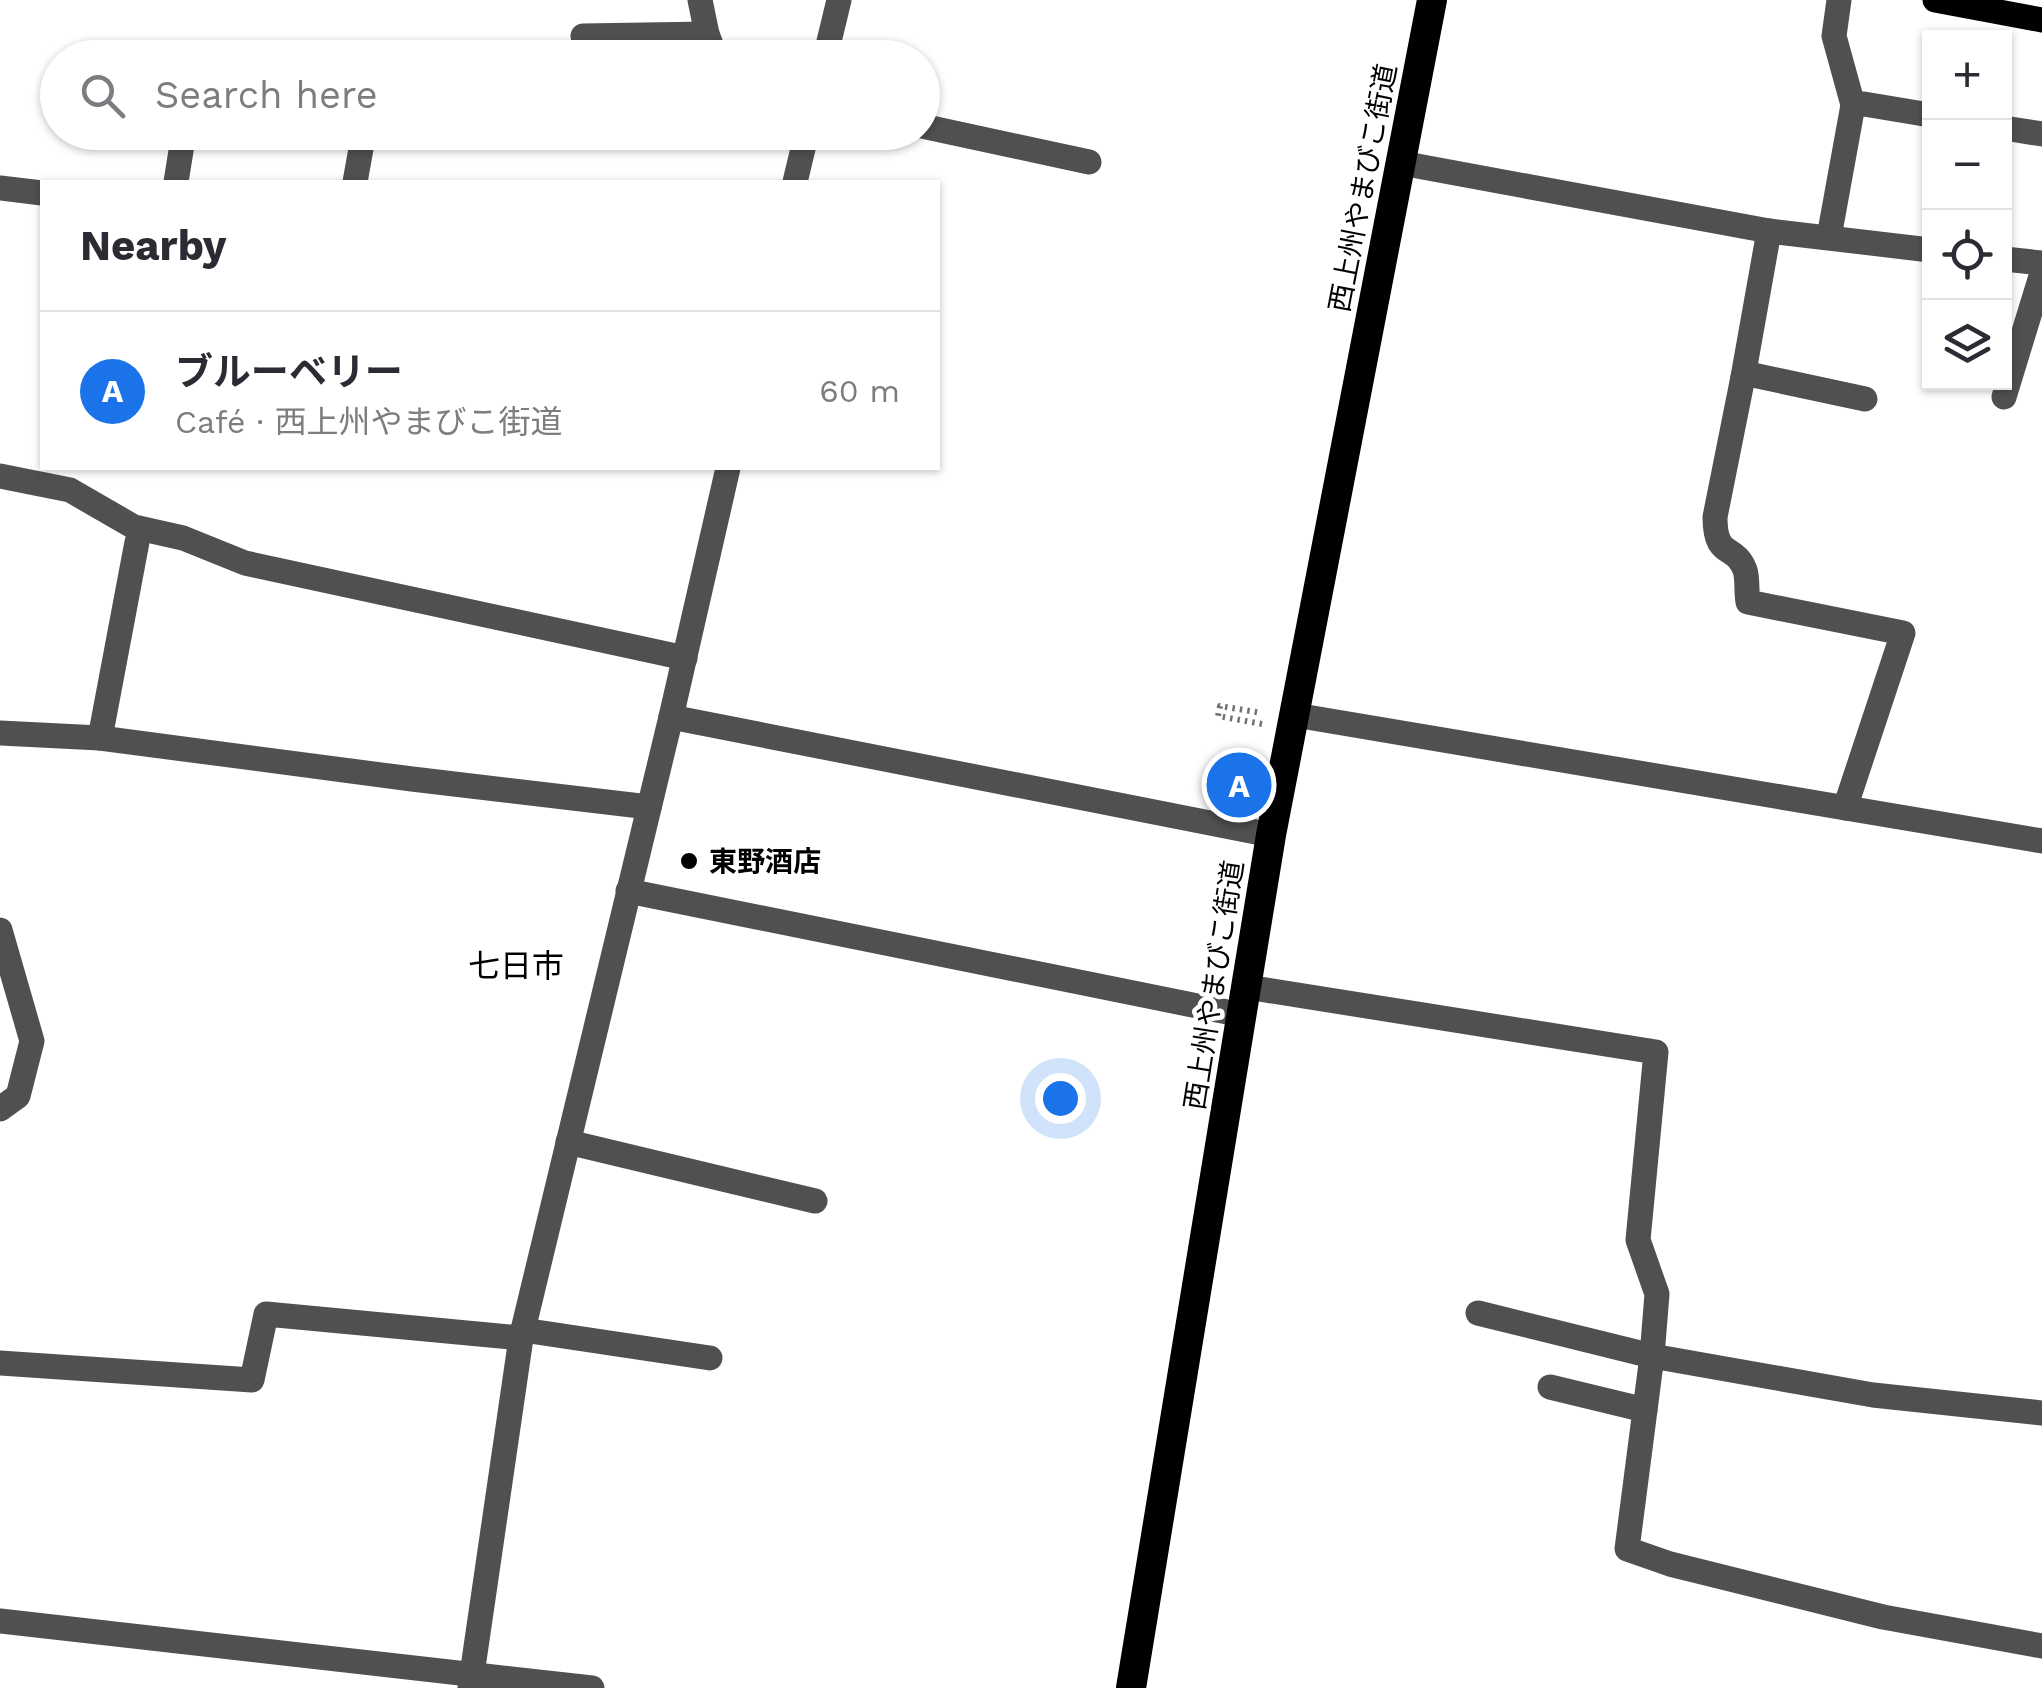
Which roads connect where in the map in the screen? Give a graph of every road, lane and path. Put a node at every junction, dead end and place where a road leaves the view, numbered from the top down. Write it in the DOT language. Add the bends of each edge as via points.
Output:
graph roads {
  1 [pos="700,0"];
  2 [pos="839,0"];
  3 [pos="1432,0"];
  4 [pos="1839,0"];
  5 [pos="1935,0"];
  6 [pos="2042,20"];
  7 [pos="583,36"];
  8 [pos="634,40"];
  9 [pos="710,40"];
  10 [pos="830,40"];
  11 [pos="1853,105"];
  12 [pos="1922,115"];
  13 [pos="2012,129"];
  14 [pos="940,130"];
  15 [pos="2042,134"];
  16 [pos="181,150"];
  17 [pos="361,150"];
  18 [pos="803,150"];
  19 [pos="1088,162"];
  20 [pos="1401,163"];
  21 [pos="176,180"];
  22 [pos="355,180"];
  23 [pos="796,180"];
  24 [pos="0,188"];
  25 [pos="40,193"];
  26 [pos="1769,231"];
  27 [pos="1829,237"];
  28 [pos="1922,249"];
  29 [pos="2012,260"];
  30 [pos="2042,263"];
  31 [pos="2042,273"];
  32 [pos="1743,377"];
  33 [pos="2004,398"];
  34 [pos="1865,399"];
  35 [pos="728,470"];
  36 [pos="0,476"];
  37 [pos="137,542"];
  38 [pos="685,658"];
  39 [pos="1280,714"];
  40 [pos="671,717"];
  41 [pos="1251,722"];
  42 [pos="0,733"];
  43 [pos="100,738"];
  44 [pos="649,807"];
  45 [pos="1846,808"];
  46 [pos="1271,834"];
  47 [pos="2042,841"];
  48 [pos="628,892"];
  49 [pos="0,930"];
  50 [pos="1244,1001"];
  51 [pos="0,1109"];
  52 [pos="568,1142"];
  53 [pos="815,1201"];
  54 [pos="1478,1313"];
  55 [pos="522,1334"];
  56 [pos="1652,1356"];
  57 [pos="710,1358"];
  58 [pos="0,1363"];
  59 [pos="1550,1388"];
  60 [pos="1645,1410"];
  61 [pos="2042,1413"];
  62 [pos="0,1621"];
  63 [pos="2042,1646"];
  64 [pos="471,1681"];
  65 [pos="592,1688"];
  66 [pos="1132,1688"];
  1 -- 9 [label="street"];
  2 -- 10 [label="street"];
  3 -- 20 [label="highway, 西上州やまびこ街道"];
  4 -- 11 [label="street" via="1834,36"];
  5 -- 6 [label="main road"];
  7 -- 8 [label="street"];
  11 -- 12 [label="street"];
  11 -- 27 [label="street"];
  13 -- 15 [label="street"];
  14 -- 19 [label="street"];
  16 -- 21 [label="street"];
  17 -- 22 [label="street"];
  18 -- 23 [label="street"];
  20 -- 26 [label="street"];
  20 -- 39 [label="highway, 西上州やまびこ街道"];
  24 -- 25 [label="street"];
  26 -- 27 [label="street"];
  26 -- 32 [label="street"];
  27 -- 28 [label="street"];
  29 -- 30 [label="street"];
  31 -- 33 [label="street"];
  32 -- 34 [label="street"];
  32 -- 45 [label="street" via="1714,517 1723,550 1746,573 1748,602 1903,633"];
  35 -- 38 [label="street"];
  36 -- 38 [label="street" via="70,490 134,527 245,563"];
  37 -- 43 [label="street"];
  38 -- 40 [label="street"];
  39 -- 41 [label="path" via="1220,706 1218,716"];
  39 -- 45 [label="street"];
  39 -- 46 [label="highway, 西上州やまびこ街道"];
  40 -- 44 [label="street"];
  40 -- 46 [label="street"];
  42 -- 43 [label="street"];
  43 -- 44 [label="street"];
  44 -- 48 [label="street"];
  45 -- 47 [label="street"];
  46 -- 50 [label="highway, 西上州やまびこ街道"];
  48 -- 50 [label="street"];
  48 -- 52 [label="street"];
  49 -- 51 [label="street" via="32,1041 18,1096"];
  50 -- 56 [label="street" via="1656,1052 1638,1240 1657,1294"];
  50 -- 66 [label="highway, 西上州やまびこ街道"];
  52 -- 53 [label="street"];
  52 -- 55 [label="street"];
  54 -- 56 [label="street"];
  55 -- 57 [label="street"];
  55 -- 58 [label="street" via="266,1314 252,1380"];
  55 -- 64 [label="street"];
  56 -- 60 [label="street"];
  56 -- 61 [label="street" via="1873,1395"];
  59 -- 60 [label="street"];
  60 -- 63 [label="street" via="1627,1549 1883,1617"];
  62 -- 64 [label="street"];
  64 -- 65 [label="street"];
}
